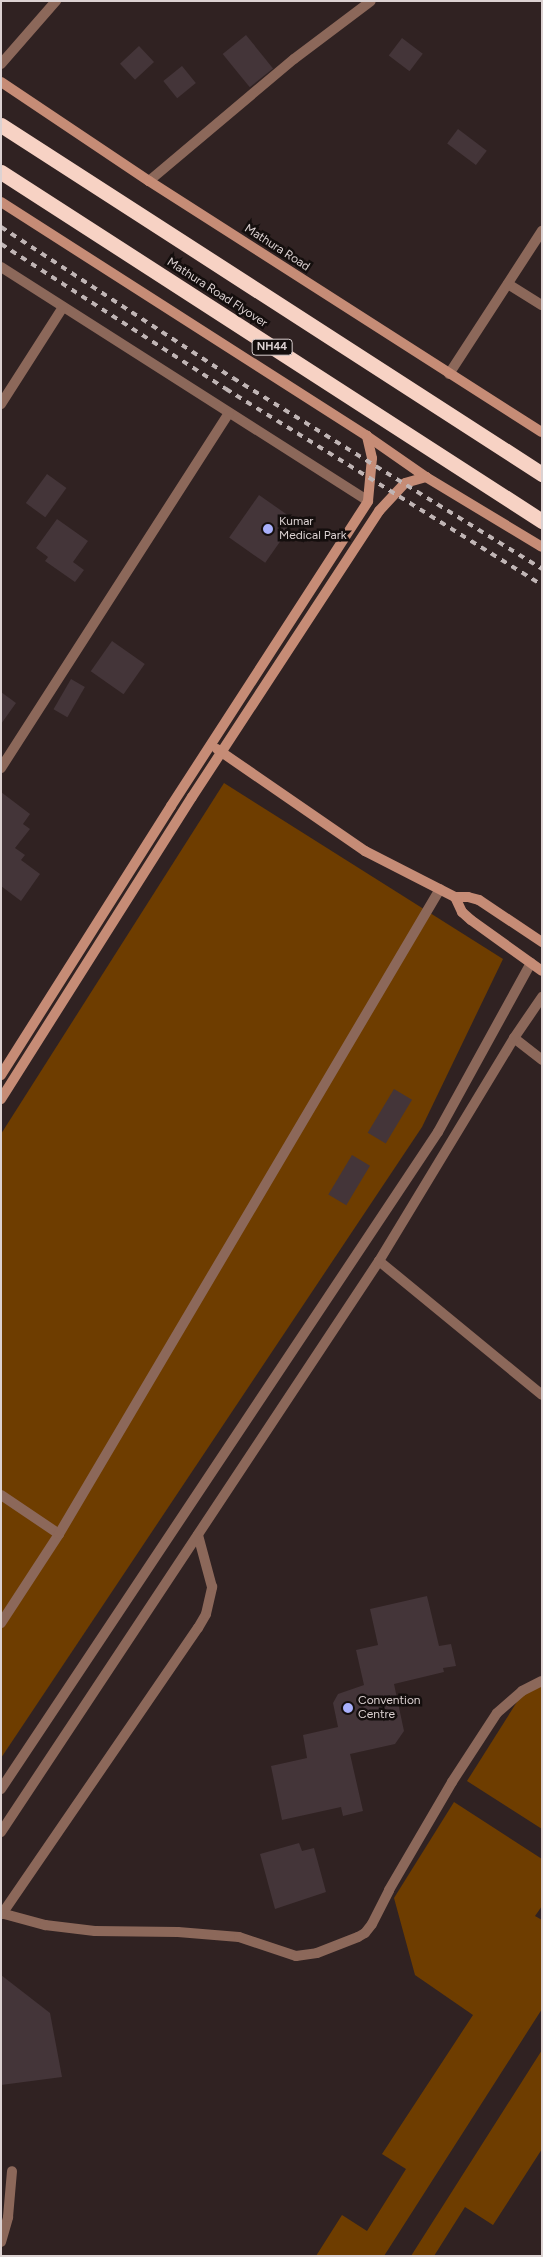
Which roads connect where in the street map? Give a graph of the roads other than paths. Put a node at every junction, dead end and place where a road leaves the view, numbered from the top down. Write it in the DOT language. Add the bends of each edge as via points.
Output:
graph roads {
  1 [pos="56,1"];
  2 [pos="371,1"];
  3 [pos="1,64"];
  4 [pos="1,82"];
  5 [pos="1,124"];
  6 [pos="1,172"];
  7 [pos="149,181"];
  8 [pos="1,202"];
  9 [pos="542,230"];
  10 [pos="1,267"];
  11 [pos="508,284"];
  12 [pos="542,305"];
  13 [pos="63,307"];
  14 [pos="450,374"];
  15 [pos="1,404"];
  16 [pos="229,412"];
  17 [pos="542,432"];
  18 [pos="367,436"];
  19 [pos="542,474"];
  20 [pos="426,477"];
  21 [pos="368,501"];
  22 [pos="542,521"];
  23 [pos="542,547"];
  24 [pos="212,744"];
  25 [pos="220,753"];
  26 [pos="1,768"];
  27 [pos="440,889"];
  28 [pos="455,897"];
  29 [pos="542,942"];
  30 [pos="531,963"];
  31 [pos="542,971"];
  32 [pos="542,997"];
  33 [pos="514,1038"];
  34 [pos="542,1060"];
  35 [pos="1,1075"];
  36 [pos="1,1099"];
  37 [pos="379,1261"];
  38 [pos="542,1395"];
  39 [pos="1,1495"];
  40 [pos="59,1534"];
  41 [pos="198,1535"];
  42 [pos="1,1623"];
  43 [pos="542,1681"];
  44 [pos="1,1790"];
  45 [pos="1,1832"];
  46 [pos="2,1914"];
  47 [pos="12,2170"];
  48 [pos="1,2242"];
  1 -- 3 [label="street"];
  2 -- 7 [label="street" via="294,59"];
  4 -- 7 [label="street, Mathura Road"];
  5 -- 19 [label="highway, Mathura Road Flyover"];
  6 -- 22 [label="highway, Mathura Road Flyover / NH44"];
  7 -- 14 [label="street, Mathura Road"];
  8 -- 18 [label="street"];
  9 -- 11 [label="street"];
  10 -- 13 [label="street"];
  11 -- 12 [label="street"];
  11 -- 14 [label="street"];
  13 -- 15 [label="street"];
  13 -- 16 [label="street"];
  14 -- 17 [label="street, Mathura Road"];
  16 -- 21 [label="street"];
  16 -- 26 [label="street"];
  18 -- 20 [label="street"];
  18 -- 21 [label="street" via="372,458"];
  20 -- 23 [label="street"];
  20 -- 25 [label="street" via="405,483 379,511"];
  21 -- 24 [label="street"];
  24 -- 25 [label="street"];
  24 -- 35 [label="street"];
  25 -- 27 [label="street" via="365,851"];
  25 -- 36 [label="street"];
  27 -- 28 [label="street"];
  27 -- 40 [label="street"];
  28 -- 29 [label="street" via="479,900"];
  28 -- 30 [label="street" via="462,912 471,920"];
  30 -- 31 [label="street"];
  30 -- 44 [label="street" via="438,1132"];
  32 -- 33 [label="street"];
  33 -- 34 [label="street"];
  33 -- 37 [label="street"];
  37 -- 38 [label="street"];
  37 -- 41 [label="street"];
  39 -- 40 [label="street"];
  40 -- 42 [label="street"];
  41 -- 45 [label="street"];
  41 -- 46 [label="street" via="212,1587 198,1628"];
  43 -- 46 [label="street" via="522,1692 497,1713 452,1782 372,1924 358,1937 317,1953 296,1956 233,1936 95,1931 45,1925"];
  47 -- 48 [label="street" via="8,2216"];
}
